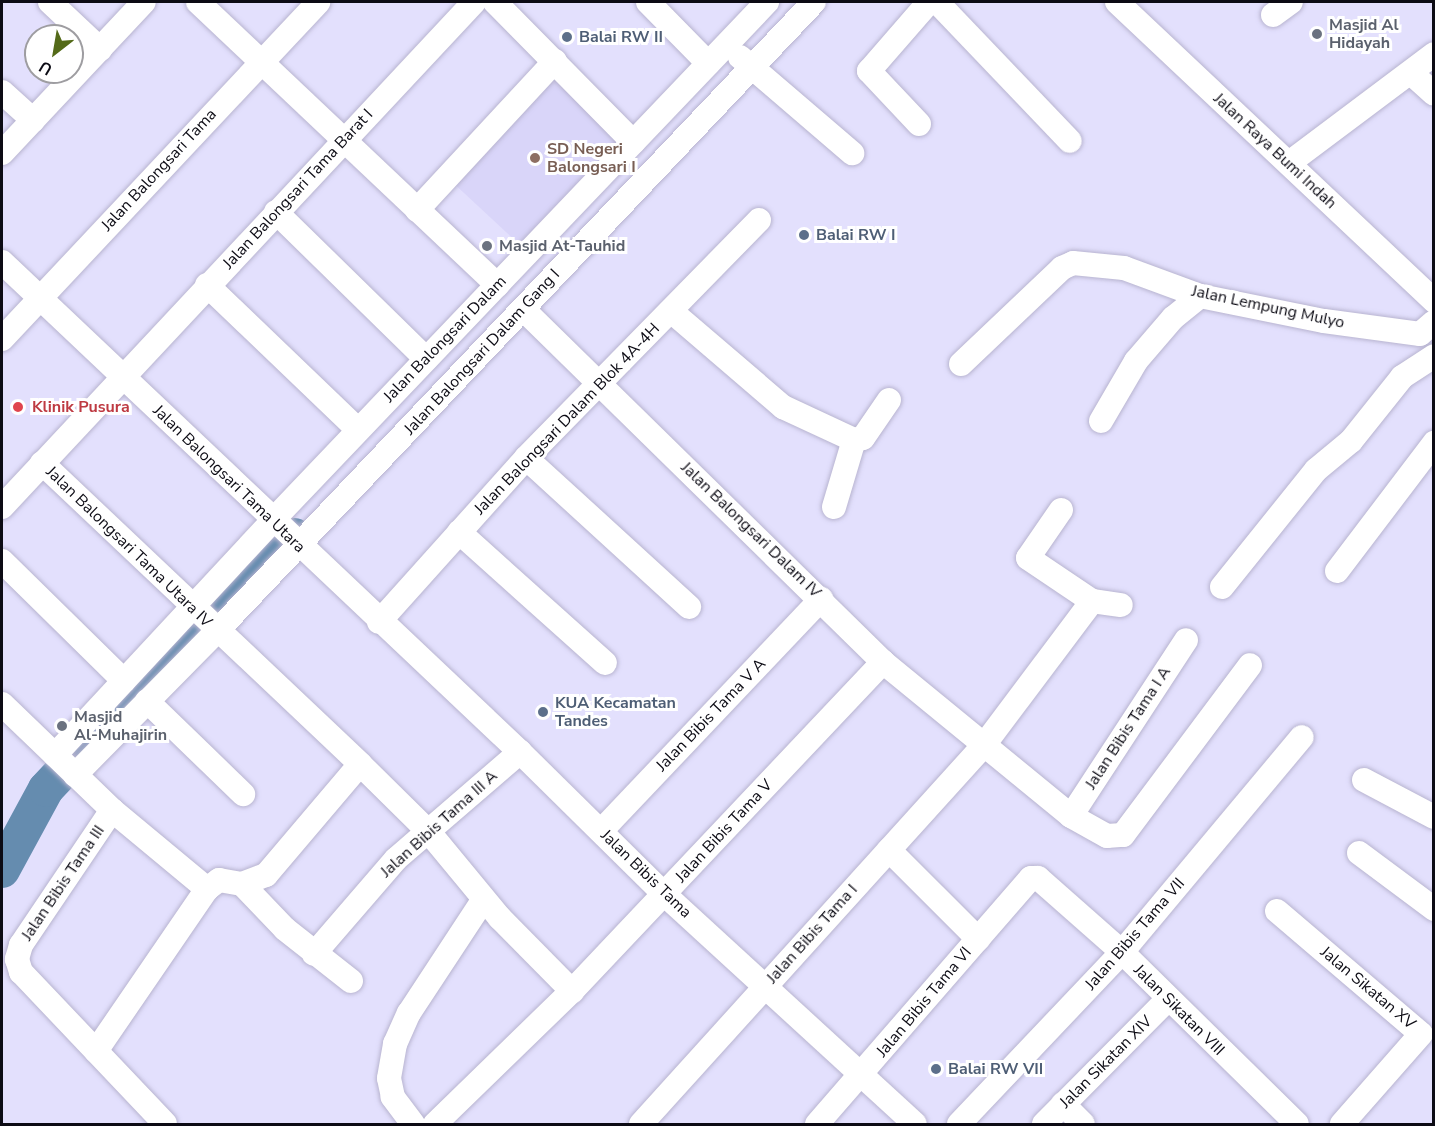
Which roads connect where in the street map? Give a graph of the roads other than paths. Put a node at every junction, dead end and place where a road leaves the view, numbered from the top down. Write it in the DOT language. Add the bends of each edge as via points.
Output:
graph roads {
  1 [pos="50,2"];
  2 [pos="144,2"];
  3 [pos="198,2"];
  4 [pos="318,2"];
  5 [pos="474,2"];
  6 [pos="495,2"];
  7 [pos="648,2"];
  8 [pos="767,2"];
  9 [pos="814,2"];
  10 [pos="929,2"];
  11 [pos="937,2"];
  12 [pos="1117,2"];
  13 [pos="100,49"];
  14 [pos="1434,54"];
  15 [pos="740,56"];
  16 [pos="555,61"];
  17 [pos="261,62"];
  18 [pos="708,63"];
  19 [pos="1411,73"];
  20 [pos="2,92"];
  21 [pos="1434,94"];
  22 [pos="33,120"];
  23 [pos="918,124"];
  24 [pos="343,140"];
  25 [pos="1070,141"];
  26 [pos="633,142"];
  27 [pos="2,153"];
  28 [pos="852,153"];
  29 [pos="1288,163"];
  30 [pos="417,210"];
  31 [pos="276,212"];
  32 [pos="759,219"];
  33 [pos="2,261"];
  34 [pos="207,285"];
  35 [pos="496,285"];
  36 [pos="1200,296"];
  37 [pos="40,298"];
  38 [pos="1434,301"];
  39 [pos="523,309"];
  40 [pos="670,311"];
  41 [pos="1434,322"];
  42 [pos="2,339"];
  43 [pos="1434,356"];
  44 [pos="426,359"];
  45 [pos="961,364"];
  46 [pos="122,376"];
  47 [pos="600,383"];
  48 [pos="888,400"];
  49 [pos="1101,421"];
  50 [pos="358,430"];
  51 [pos="854,440"];
  52 [pos="1434,443"];
  53 [pos="526,458"];
  54 [pos="42,463"];
  55 [pos="2,507"];
  56 [pos="834,507"];
  57 [pos="1061,510"];
  58 [pos="274,521"];
  59 [pos="459,532"];
  60 [pos="297,543"];
  61 [pos="2,561"];
  62 [pos="1336,571"];
  63 [pos="1222,587"];
  64 [pos="821,599"];
  65 [pos="1092,601"];
  66 [pos="1121,605"];
  67 [pos="688,607"];
  68 [pos="204,619"];
  69 [pos="379,622"];
  70 [pos="1186,640"];
  71 [pos="883,662"];
  72 [pos="605,663"];
  73 [pos="1250,665"];
  74 [pos="123,681"];
  75 [pos="147,701"];
  76 [pos="2,704"];
  77 [pos="1302,737"];
  78 [pos="984,745"];
  79 [pos="520,752"];
  80 [pos="360,764"];
  81 [pos="66,765"];
  82 [pos="1364,780"];
  83 [pos="243,794"];
  84 [pos="112,810"];
  85 [pos="1071,816"];
  86 [pos="1434,818"];
  87 [pos="428,831"];
  88 [pos="601,831"];
  89 [pos="889,850"];
  90 [pos="1359,853"];
  91 [pos="1031,878"];
  92 [pos="242,885"];
  93 [pos="207,889"];
  94 [pos="664,894"];
  95 [pos="484,899"];
  96 [pos="1434,909"];
  97 [pos="1277,911"];
  98 [pos="978,939"];
  99 [pos="1122,952"];
  100 [pos="314,954"];
  101 [pos="351,981"];
  102 [pos="766,985"];
  103 [pos="572,991"];
  104 [pos="1167,1000"];
  105 [pos="96,1051"];
  106 [pos="864,1074"];
  107 [pos="1063,1104"];
  108 [pos="1292,1123"];
  109 [pos="165,1125"];
  110 [pos="413,1125"];
  111 [pos="435,1125"];
  112 [pos="640,1125"];
  113 [pos="817,1125"];
  114 [pos="915,1125"];
  115 [pos="959,1125"];
  116 [pos="1044,1125"];
  117 [pos="1083,1125"];
  118 [pos="1342,1125"];
  1 -- 13 [label="street"];
  2 -- 13 [label="street"];
  3 -- 17 [label="street"];
  4 -- 17 [label="street, Jalan Balongsari Tama"];
  5 -- 24 [label="street, Jalan Balongsari Tama Barat I"];
  6 -- 16 [label="street"];
  7 -- 18 [label="street"];
  8 -- 15 [label="street, Jalan Balongsari Dalam"];
  9 -- 15 [label="street, Jalan Balongsari Dalam Gang I"];
  10 -- 23 [label="street" via="869,71"];
  11 -- 25 [label="street"];
  12 -- 29 [label="street, Jalan Raya Bumi Indah"];
  13 -- 22 [label="street"];
  14 -- 19 [label="street"];
  15 -- 18 [label="street, Jalan Balongsari Dalam"];
  15 -- 28 [label="street"];
  15 -- 39 [label="street, Jalan Balongsari Dalam Gang I"];
  16 -- 26 [label="street"];
  16 -- 30 [label="street"];
  17 -- 24 [label="street"];
  17 -- 37 [label="street, Jalan Balongsari Tama"];
  18 -- 26 [label="street, Jalan Balongsari Dalam"];
  19 -- 21 [label="street"];
  19 -- 29 [label="street"];
  20 -- 22 [label="street"];
  22 -- 27 [label="street"];
  24 -- 30 [label="street"];
  24 -- 31 [label="street, Jalan Balongsari Tama Barat I"];
  26 -- 35 [label="street, Jalan Balongsari Dalam"];
  29 -- 38 [label="street, Jalan Raya Bumi Indah"];
  30 -- 35 [label="street"];
  31 -- 34 [label="street, Jalan Balongsari Tama Barat I"];
  31 -- 44 [label="street"];
  32 -- 40 [label="street, Jalan Balongsari Dalam Blok 4A-4H"];
  33 -- 37 [label="street, Jalan Balongsari Tama Utara"];
  34 -- 46 [label="street, Jalan Balongsari Tama Barat I"];
  34 -- 50 [label="street"];
  35 -- 44 [label="street, Jalan Balongsari Dalam"];
  36 -- 41 [label="street, Jalan Lempung Mulyo" via="1420,334"];
  36 -- 45 [label="street, Jalan Lempung Mulyo" via="1124,268 1073,263 1062,268"];
  36 -- 49 [label="street" via="1173,318 1136,361"];
  37 -- 42 [label="street, Jalan Balongsari Tama"];
  37 -- 46 [label="street, Jalan Balongsari Tama Utara"];
  39 -- 47 [label="street, Jalan Balongsari Dalam IV"];
  39 -- 60 [label="street, Jalan Balongsari Dalam Gang I"];
  40 -- 47 [label="street, Jalan Balongsari Dalam Blok 4A-4H"];
  40 -- 51 [label="street" via="783,407"];
  43 -- 63 [label="street" via="1402,377 1351,441 1316,470"];
  44 -- 50 [label="street, Jalan Balongsari Dalam"];
  46 -- 54 [label="street, Jalan Balongsari Tama Barat I"];
  46 -- 58 [label="street, Jalan Balongsari Tama Utara"];
  47 -- 53 [label="street, Jalan Balongsari Dalam Blok 4A-4H"];
  47 -- 64 [label="street, Jalan Balongsari Dalam IV"];
  48 -- 51 [label="street" via="863,438"];
  50 -- 58 [label="street, Jalan Balongsari Dalam"];
  51 -- 56 [label="street"];
  52 -- 62 [label="street"];
  53 -- 59 [label="street, Jalan Balongsari Dalam Blok 4A-4H"];
  53 -- 67 [label="street"];
  54 -- 55 [label="street, Jalan Balongsari Tama Barat I"];
  54 -- 68 [label="street, Jalan Balongsari Tama Utara IV"];
  57 -- 65 [label="street" via="1028,558"];
  58 -- 60 [label="street, Jalan Balongsari Tama Utara"];
  58 -- 68 [label="street, Jalan Balongsari Dalam"];
  59 -- 69 [label="street, Jalan Balongsari Dalam Blok 4A-4H"];
  59 -- 72 [label="street"];
  60 -- 68 [label="street, Jalan Balongsari Dalam Gang I"];
  60 -- 69 [label="street, Jalan Balongsari Tama Utara"];
  61 -- 74 [label="street"];
  64 -- 71 [label="street, Jalan Balongsari Dalam IV"];
  64 -- 88 [label="street, Jalan Bibis Tama V A"];
  65 -- 66 [label="street"];
  65 -- 78 [label="street, Jalan Bibis Tama I"];
  68 -- 74 [label="street"];
  68 -- 75 [label="street"];
  68 -- 80 [label="street, Jalan Balongsari Tama Utara IV"];
  69 -- 79 [label="street, Jalan Bibis Tama"];
  70 -- 85 [label="street, Jalan Bibis Tama I A"];
  71 -- 78 [label="street, Jalan Balongsari Dalam IV"];
  71 -- 94 [label="street, Jalan Bibis Tama V"];
  73 -- 85 [label="street" via="1123,835 1107,836"];
  74 -- 81 [label="street"];
  75 -- 81 [label="street"];
  75 -- 83 [label="street"];
  76 -- 81 [label="street"];
  77 -- 99 [label="street, Jalan Bibis Tama VII"];
  78 -- 85 [label="street"];
  78 -- 89 [label="street, Jalan Bibis Tama I"];
  79 -- 87 [label="street, Jalan Bibis Tama III A"];
  79 -- 88 [label="street, Jalan Bibis Tama"];
  80 -- 87 [label="street, Jalan Balongsari Tama Utara IV"];
  80 -- 92 [label="street" via="280,863 266,875"];
  81 -- 84 [label="street"];
  82 -- 86 [label="street"];
  84 -- 93 [label="street, Jalan Bibis Tama III"];
  84 -- 105 [label="street, Jalan Bibis Tama III" via="21,945 17,959 21,972"];
  87 -- 95 [label="street, Jalan Balongsari Tama Utara IV"];
  87 -- 100 [label="street, Jalan Bibis Tama III A" via="396,859"];
  88 -- 94 [label="street, Jalan Bibis Tama"];
  89 -- 98 [label="street"];
  89 -- 102 [label="street, Jalan Bibis Tama I"];
  90 -- 96 [label="street"];
  91 -- 98 [label="street, Jalan Bibis Tama VI"];
  91 -- 99 [label="street, Jalan Sikatan VIII" via="1038,879"];
  92 -- 93 [label="street" via="227,879"];
  92 -- 100 [label="street"];
  93 -- 105 [label="street"];
  94 -- 102 [label="street, Jalan Bibis Tama"];
  94 -- 103 [label="street, Jalan Bibis Tama V"];
  95 -- 103 [label="street, Jalan Balongsari Tama Utara IV"];
  95 -- 110 [label="street" via="409,1013 395,1044 389,1078 393,1097"];
  97 -- 118 [label="street, Jalan Sikatan XV" via="1422,1034"];
  98 -- 106 [label="street, Jalan Bibis Tama VI"];
  99 -- 104 [label="street, Jalan Sikatan VIII"];
  99 -- 115 [label="street, Jalan Bibis Tama VII"];
  100 -- 101 [label="street"];
  102 -- 106 [label="street, Jalan Bibis Tama"];
  102 -- 112 [label="street, Jalan Bibis Tama I"];
  103 -- 111 [label="street, Jalan Bibis Tama V"];
  104 -- 107 [label="street, Jalan Sikatan XIV"];
  104 -- 108 [label="street, Jalan Sikatan VIII"];
  105 -- 109 [label="street, Jalan Bibis Tama III"];
  106 -- 113 [label="street, Jalan Bibis Tama VI"];
  106 -- 114 [label="street, Jalan Bibis Tama"];
  107 -- 116 [label="street, Jalan Sikatan XIV"];
  107 -- 117 [label="street"];
}
